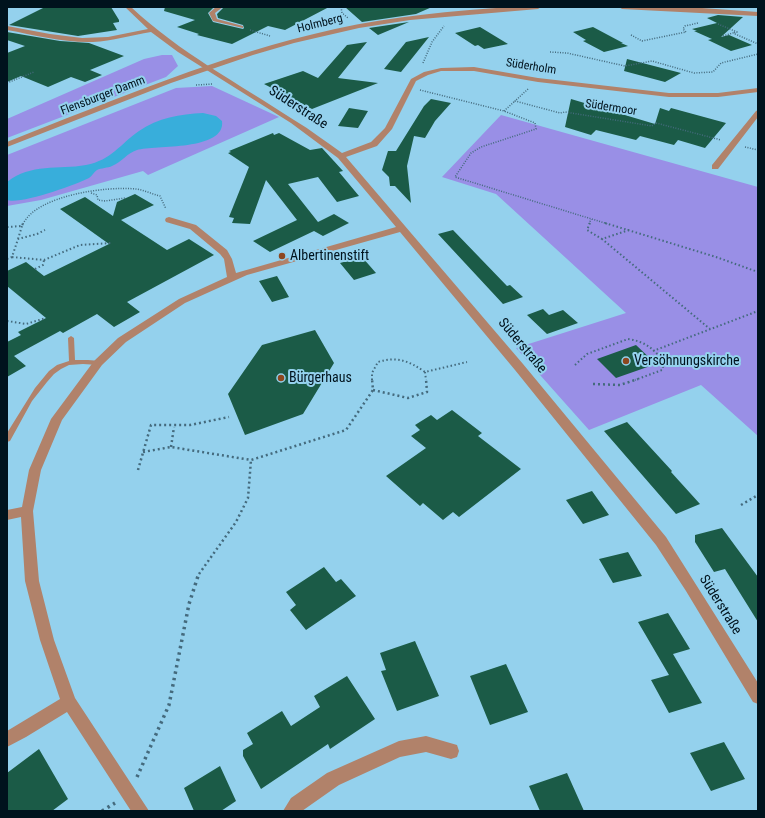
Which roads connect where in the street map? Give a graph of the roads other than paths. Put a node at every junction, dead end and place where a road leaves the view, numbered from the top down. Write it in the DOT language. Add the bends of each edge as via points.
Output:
graph roads {
  1 [pos="128,7"];
  2 [pos="220,7"];
  3 [pos="538,7"];
  4 [pos="622,7"];
  5 [pos="485,8"];
  6 [pos="668,8"];
  7 [pos="758,14"];
  8 [pos="242,27"];
  9 [pos="7,28"];
  10 [pos="152,30"];
  11 [pos="206,68"];
  12 [pos="757,91"];
  13 [pos="758,112"];
  14 [pos="7,145"];
  15 [pos="341,156"];
  16 [pos="715,166"];
  17 [pos="169,220"];
  18 [pos="403,228"];
  19 [pos="232,277"];
  20 [pos="71,338"];
  21 [pos="72,362"];
  22 [pos="98,363"];
  23 [pos="7,439"];
  24 [pos="27,511"];
  25 [pos="7,515"];
  26 [pos="758,697"];
  27 [pos="69,702"];
  28 [pos="7,739"];
  29 [pos="451,751"];
  30 [pos="141,811"];
  31 [pos="291,811"];
  1 -- 10 [label="street, Süderstraße"];
  2 -- 8 [label="street" via="212,13 215,20"];
  3 -- 5 [label="street, Holmberg"];
  4 -- 6 [label="street"];
  5 -- 11 [label="street, Holmberg" via="335,31"];
  6 -- 7 [label="street"];
  9 -- 10 [label="street" via="84,40"];
  10 -- 11 [label="street, Süderstraße"];
  11 -- 14 [label="street, Flensburger Damm"];
  11 -- 15 [label="street, Süderstraße"];
  12 -- 15 [label="street, Süderholm" via="717,96 681,95 539,80 480,69 443,69 413,80 388,129 374,144"];
  13 -- 16 [label="street"];
  15 -- 18 [label="street, Süderstraße"];
  17 -- 19 [label="street" via="193,227 224,252"];
  18 -- 19 [label="street"];
  18 -- 26 [label="street, Süderstraße" via="661,541"];
  19 -- 22 [label="street" via="176,305 122,340"];
  20 -- 21 [label="lane"];
  21 -- 22 [label="lane"];
  21 -- 23 [label="lane" via="60,366 48,375"];
  22 -- 24 [label="street" via="57,418 35,470"];
  24 -- 25 [label="street"];
  24 -- 27 [label="street" via="32,581 47,640"];
  27 -- 28 [label="street"];
  27 -- 30 [label="street"];
  29 -- 31 [label="street" via="426,744 399,749 333,779"];
}
